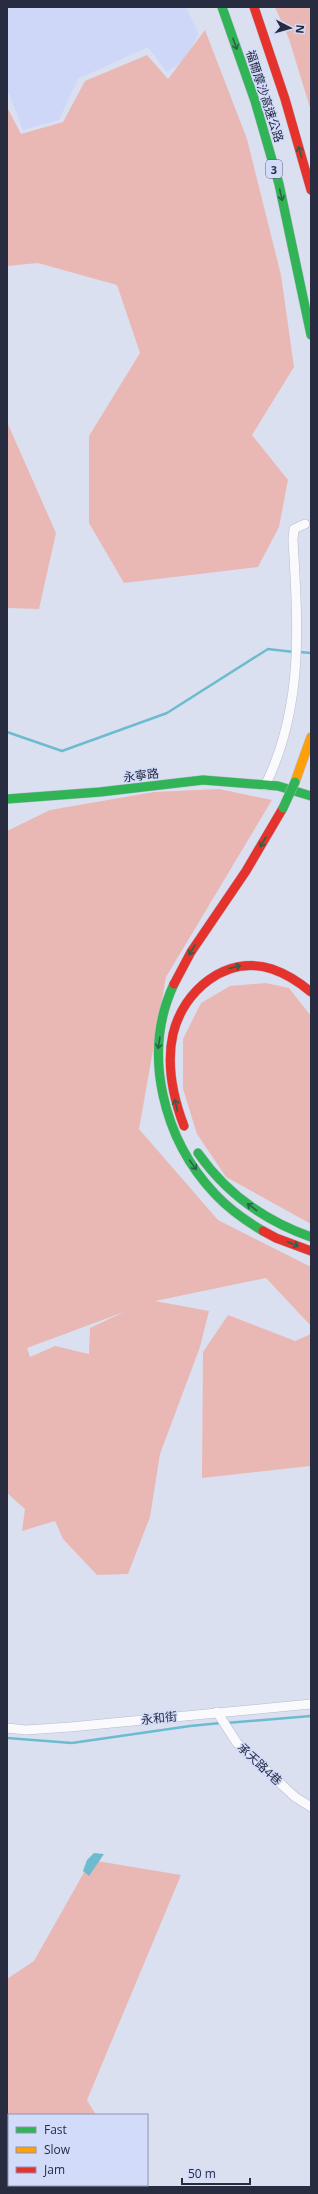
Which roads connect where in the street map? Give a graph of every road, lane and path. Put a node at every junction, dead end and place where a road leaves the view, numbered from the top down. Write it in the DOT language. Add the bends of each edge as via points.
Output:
graph roads {
  1 [pos="222,7"];
  2 [pos="254,7"];
  3 [pos="311,190"];
  4 [pos="311,335"];
  5 [pos="305,524"];
  6 [pos="311,737"];
  7 [pos="265,786"];
  8 [pos="311,796"];
  9 [pos="7,799"];
  10 [pos="311,992"];
  11 [pos="311,1237"];
  12 [pos="311,1251"];
  13 [pos="311,1704"];
  14 [pos="219,1715"];
  15 [pos="7,1728"];
  16 [pos="311,1807"];
  1 -- 4 [label="main road, 福爾摩沙高速公路 / 3, one-way" via="255,101 279,184"];
  3 -- 2 [label="main road, 福爾摩沙高速公路, one-way" via="285,99"];
  5 -- 7 [label="street" via="294,529 293,540 297,658 293,695 277,761"];
  6 -- 12 [label="main road, one-way, bridge" via="283,808 245,871 190,952 166,1005 158,1049 158,1070 164,1109 181,1149 205,1182 248,1222 272,1236"];
  7 -- 8 [label="main road, 永寧路" via="278,786"];
  7 -- 9 [label="main road, 永寧路" via="203,780 100,792"];
  11 -- 10 [label="main road, one-way" via="258,1211 204,1164 190,1141 176,1109 171,1084 170,1054 173,1033 183,1007 195,989 215,974 236,966 258,965 278,970 299,980"];
  13 -- 14 [label="street, 永和街"];
  14 -- 15 [label="street, 永和街" via="26,1730"];
  14 -- 16 [label="street, 承天路4巷" via="237,1743 295,1797"];
}
